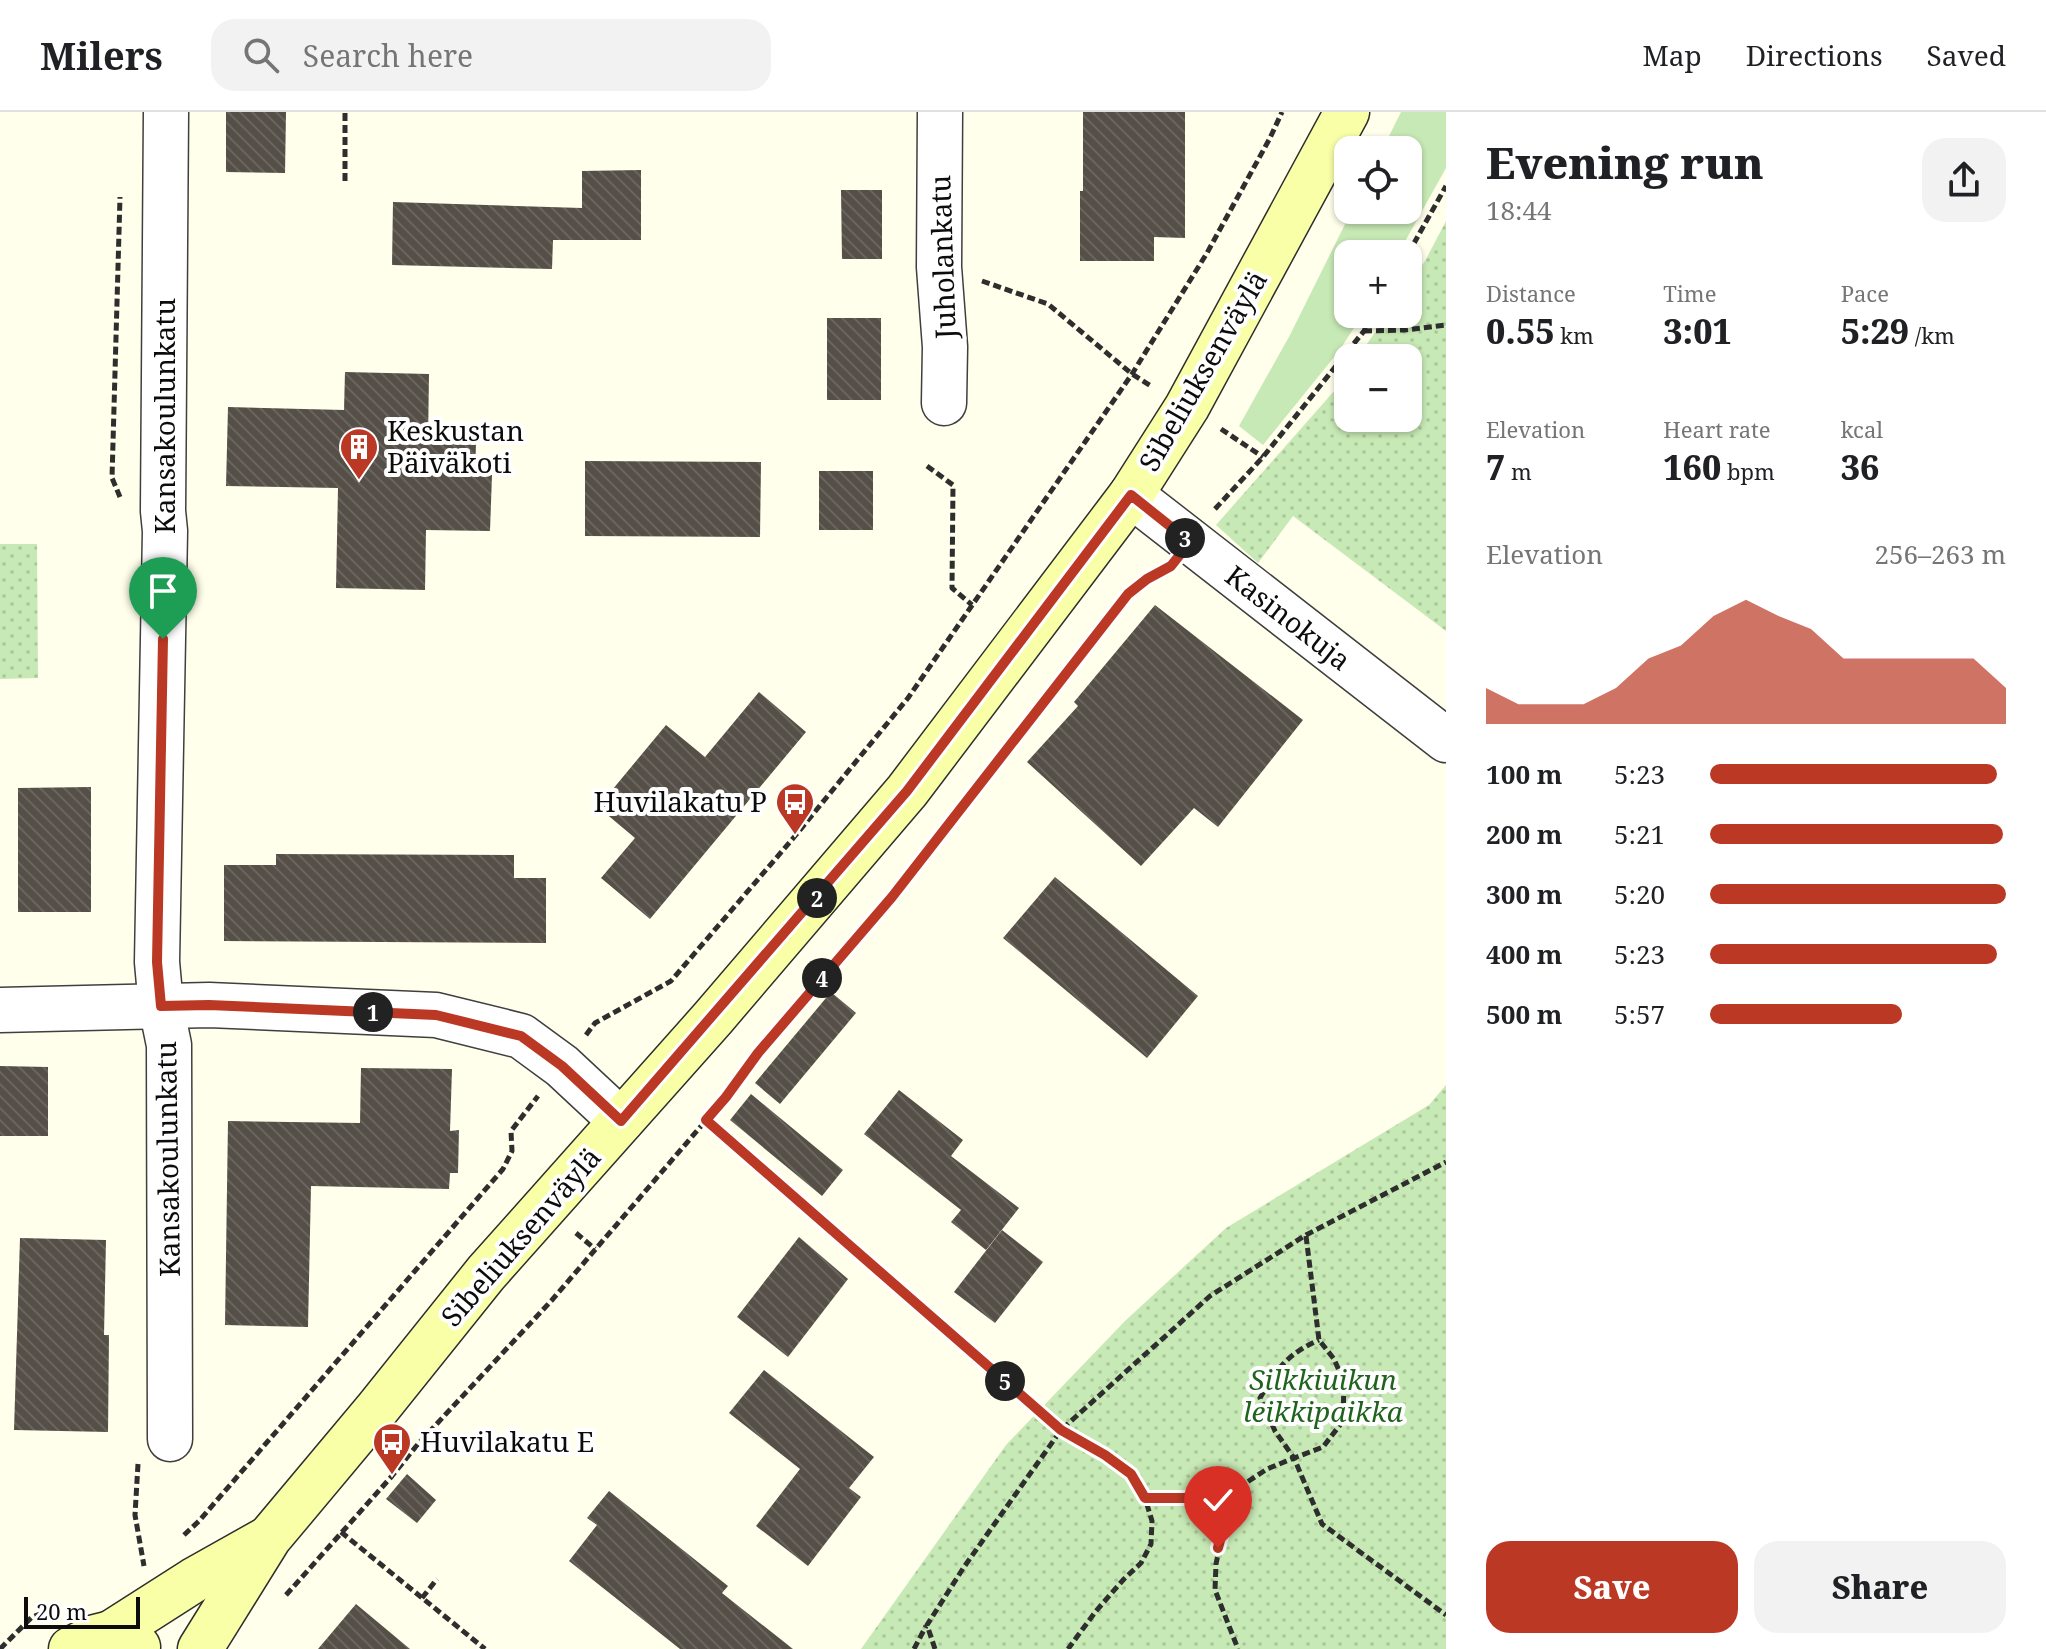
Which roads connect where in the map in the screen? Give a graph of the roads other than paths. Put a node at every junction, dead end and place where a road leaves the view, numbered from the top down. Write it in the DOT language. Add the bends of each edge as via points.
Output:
graph roads {
  1 [pos="166,112"];
  2 [pos="940,112"];
  3 [pos="1347,112"];
  4 [pos="944,403"];
  5 [pos="1131,495"];
  6 [pos="1446,740"];
  7 [pos="161,1006"];
  8 [pos="0,1010"];
  9 [pos="621,1121"];
  10 [pos="170,1439"];
  11 [pos="269,1538"];
  12 [pos="126,1641"];
  13 [pos="71,1649"];
  14 [pos="200,1649"];
  1 -- 7 [label="street, Kansakoulunkatu" via="157,962"];
  2 -- 4 [label="street, Juholankatu"];
  3 -- 5 [label="main road, Sibeliuksenväylä" via="1187,407"];
  5 -- 6 [label="street, Kasinokuja"];
  5 -- 9 [label="main road, Sibeliuksenväylä" via="907,791"];
  7 -- 8 [label="street"];
  7 -- 9 [label="street" via="436,1015 521,1036"];
  7 -- 10 [label="street, Kansakoulunkatu" via="169,1045"];
  9 -- 11 [label="main road, Sibeliuksenväylä" via="486,1273"];
  11 -- 12 [label="main road, Sibeliuksenväylä" via="194,1580"];
  11 -- 14 [label="main road, Sibeliuksenväylä"];
  12 -- 13 [label="main road, Sibeliuksenväylä" via="95,1637"];
}
